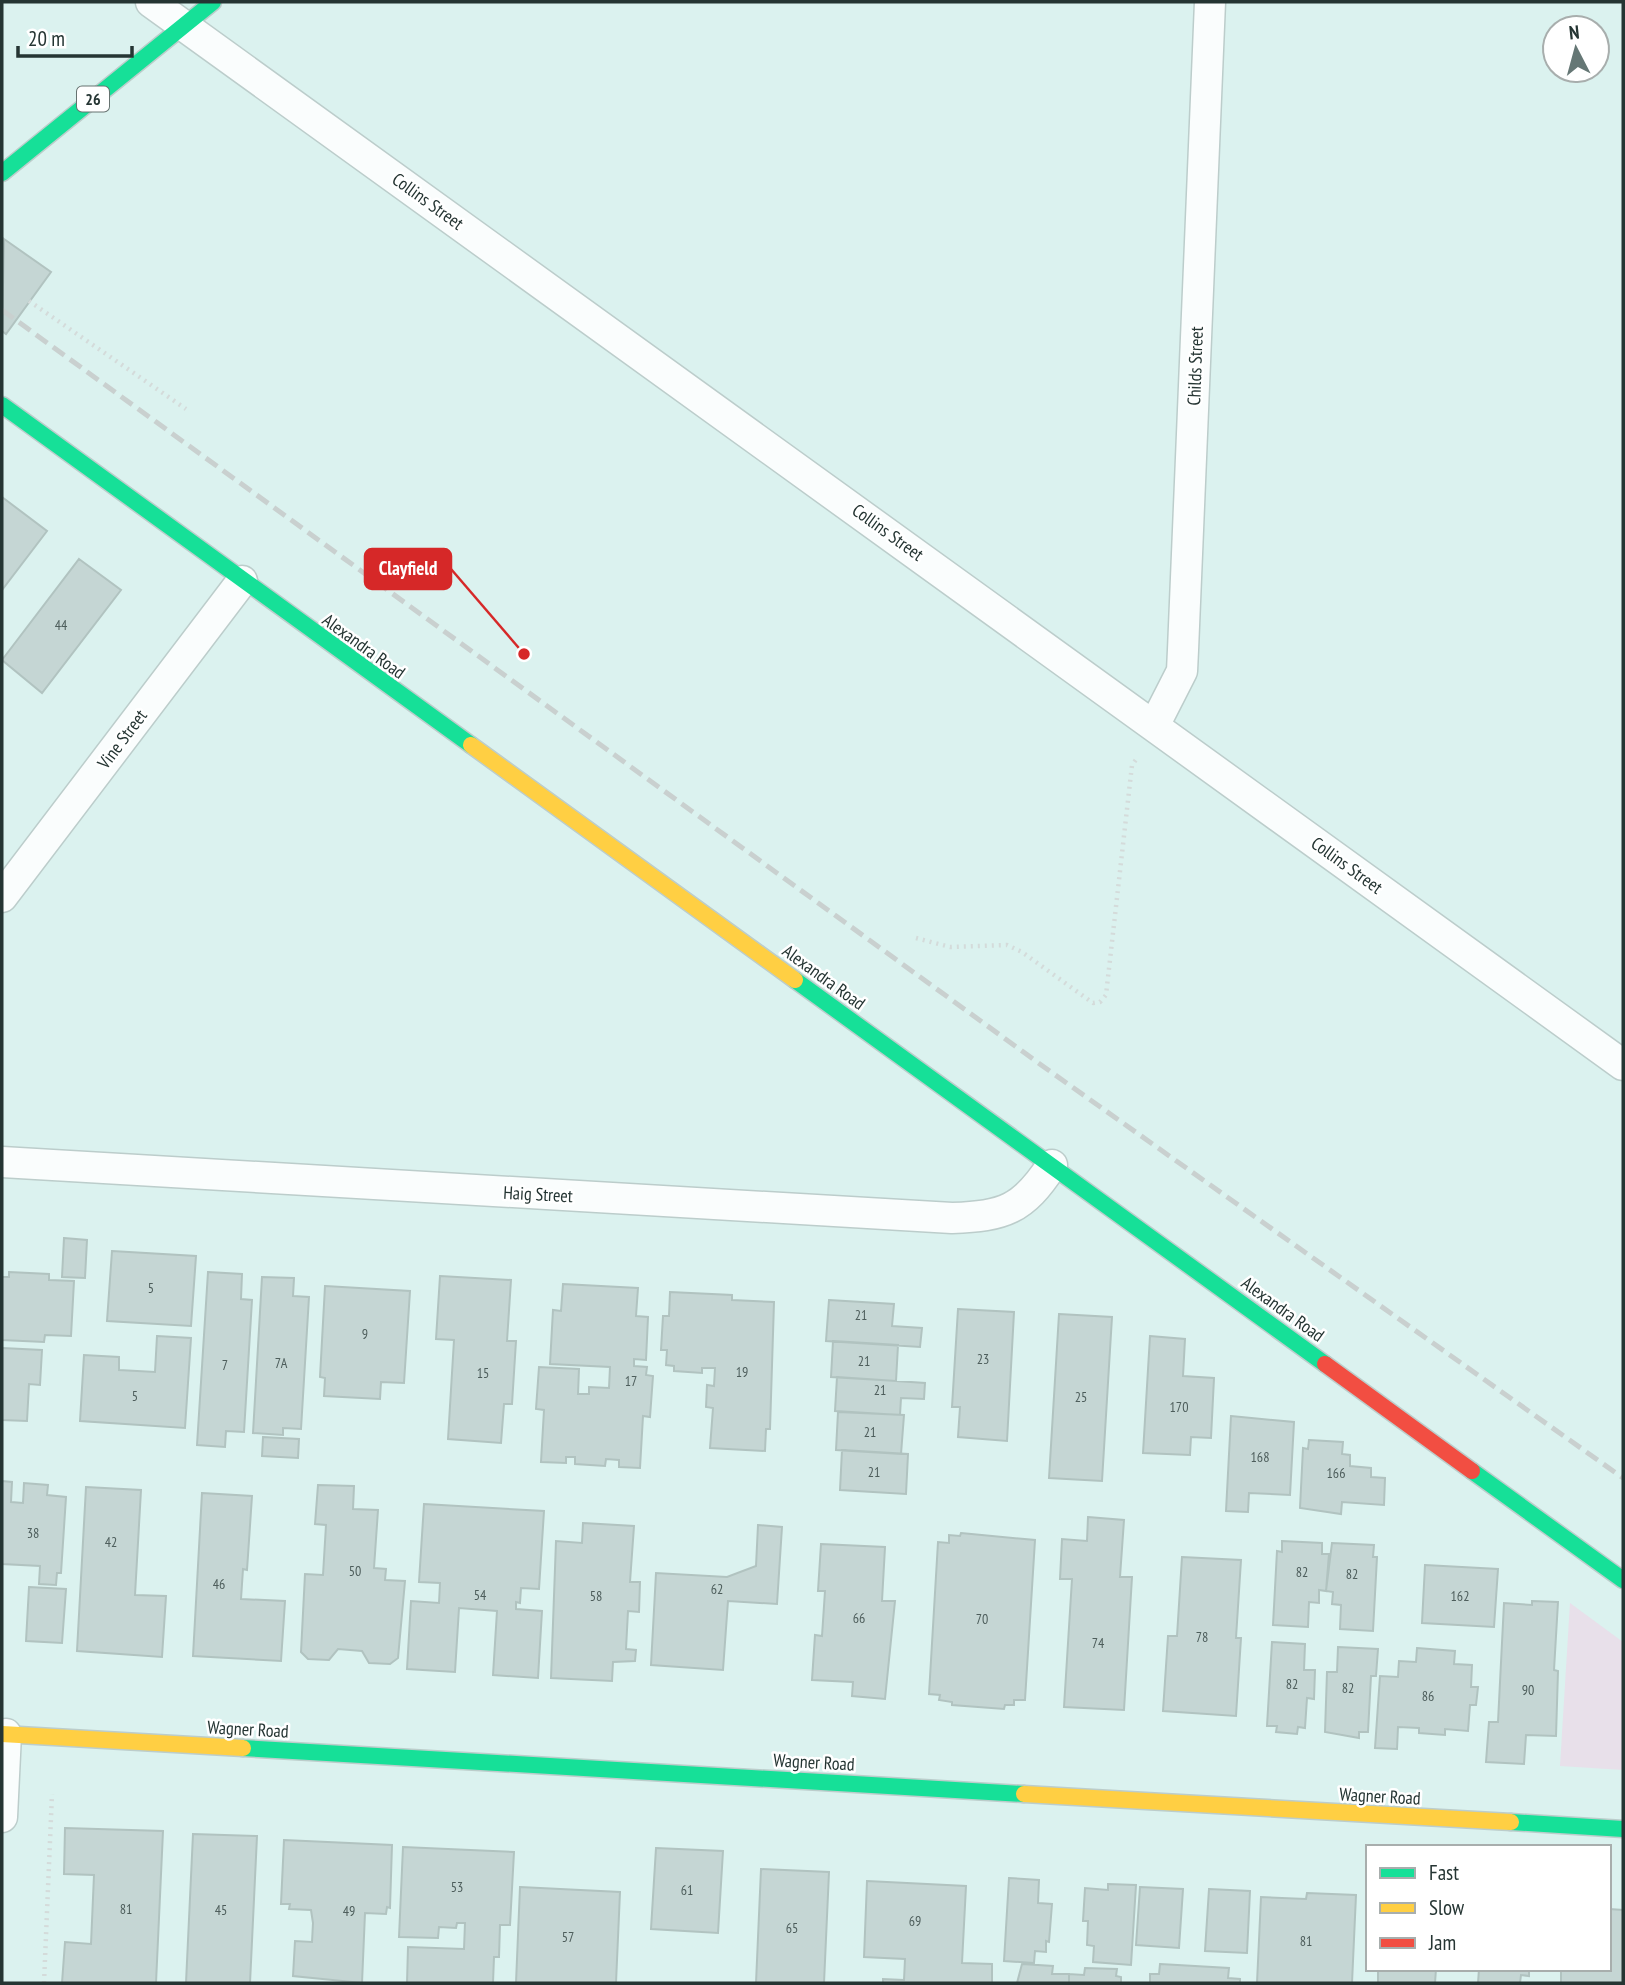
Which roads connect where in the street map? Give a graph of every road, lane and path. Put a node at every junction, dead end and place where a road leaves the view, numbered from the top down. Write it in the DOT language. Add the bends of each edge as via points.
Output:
graph roads {
  1 [pos="152,2"];
  2 [pos="212,2"];
  3 [pos="1210,2"];
  4 [pos="184,25"];
  5 [pos="2,173"];
  6 [pos="29,301"];
  7 [pos="2,405"];
  8 [pos="186,410"];
  9 [pos="242,581"];
  10 [pos="1155,724"];
  11 [pos="1138,757"];
  12 [pos="2,897"];
  13 [pos="916,938"];
  14 [pos="1623,1065"];
  15 [pos="2,1162"];
  16 [pos="1052,1165"];
  17 [pos="1623,1580"];
  18 [pos="4,1734"];
  19 [pos="52,1794"];
  20 [pos="2,1817"];
  21 [pos="1623,1829"];
  22 [pos="44,1983"];
  1 -- 4 [label="street, Collins Street"];
  2 -- 4 [label="main road, 26"];
  3 -- 10 [label="street, Childs Street" via="1183,660 1174,690"];
  4 -- 5 [label="main road, 26"];
  4 -- 10 [label="street, Collins Street"];
  6 -- 8 [label="path"];
  7 -- 9 [label="main road, Alexandra Road"];
  9 -- 12 [label="street, Vine Street"];
  9 -- 16 [label="main road, Alexandra Road"];
  10 -- 14 [label="street, Collins Street"];
  11 -- 13 [label="path" via="1132,765 1106,995 1100,1002 1093,1003 1022,951 1007,946 950,947"];
  15 -- 16 [label="street, Haig Street" via="952,1218 1009,1211 1035,1191"];
  16 -- 17 [label="main road, Alexandra Road"];
  18 -- 20 [label="street"];
  18 -- 21 [label="main road, Wagner Road"];
  19 -- 22 [label="path"];
}
